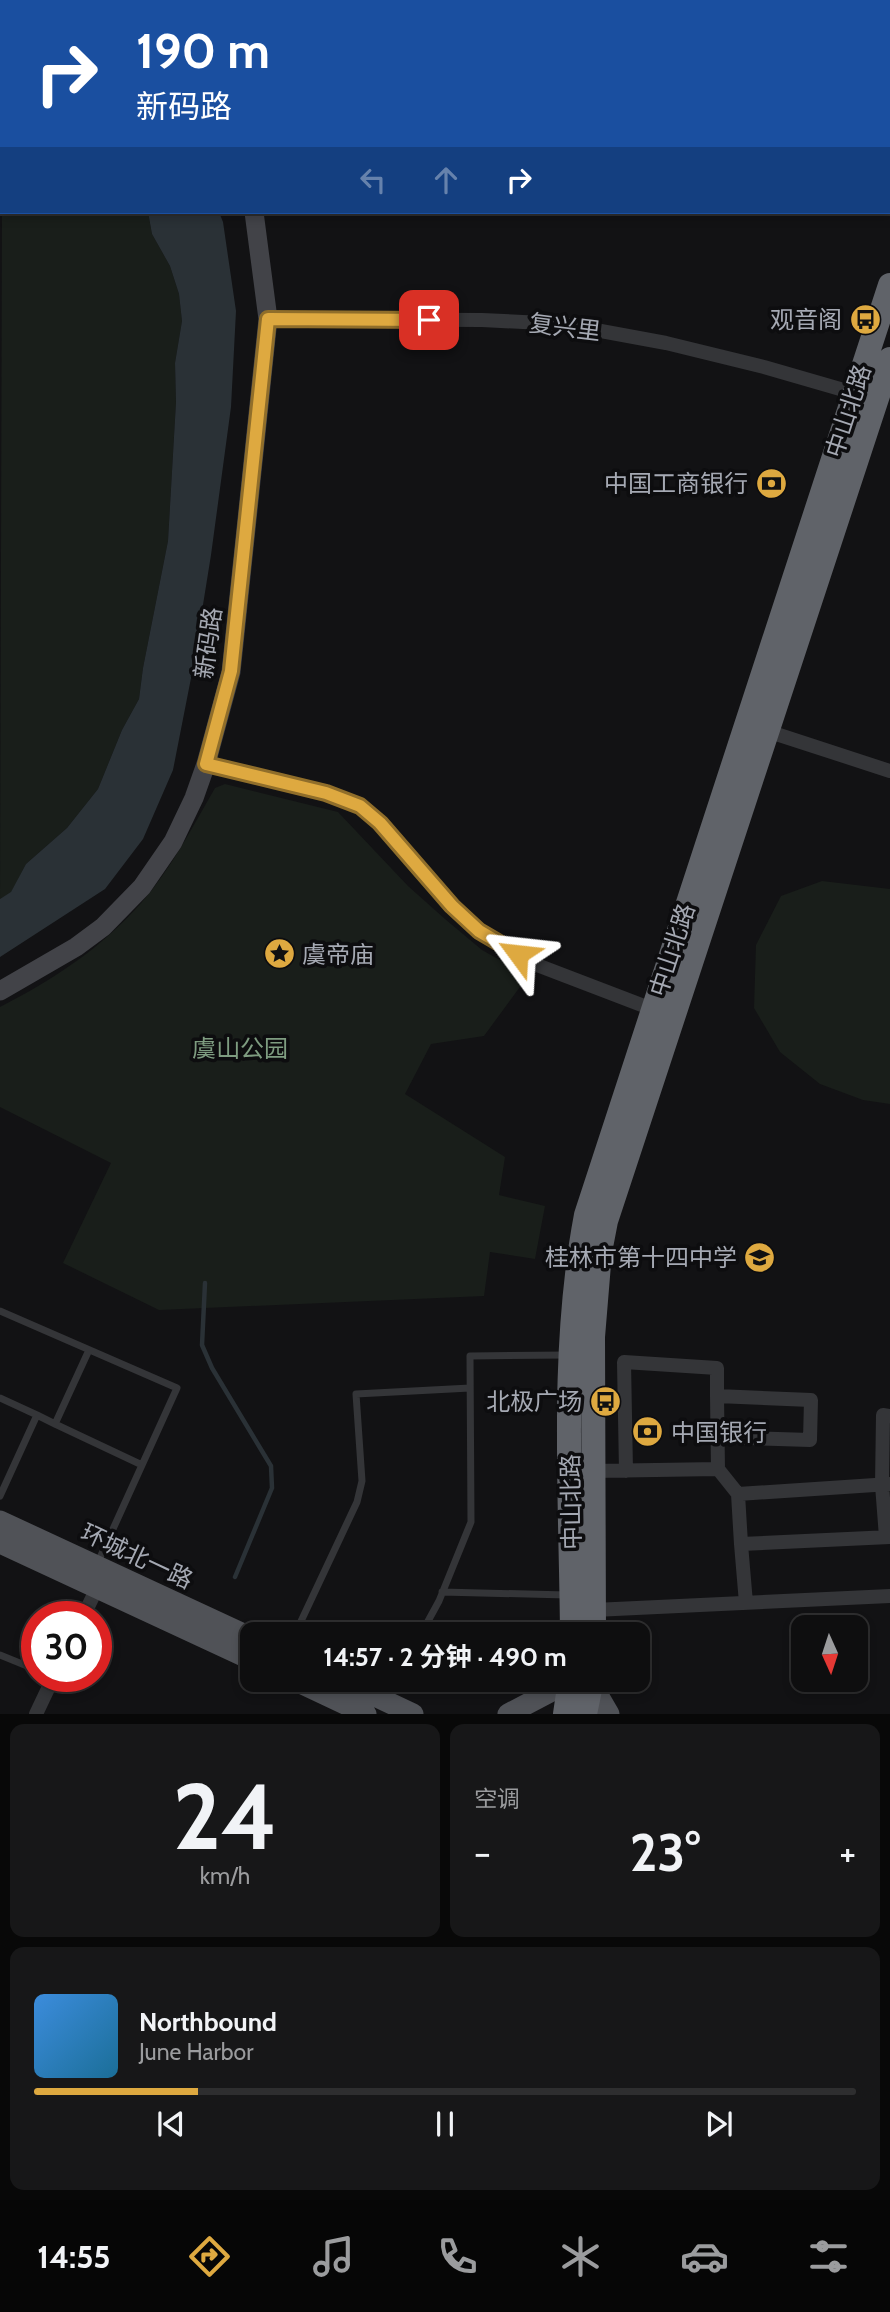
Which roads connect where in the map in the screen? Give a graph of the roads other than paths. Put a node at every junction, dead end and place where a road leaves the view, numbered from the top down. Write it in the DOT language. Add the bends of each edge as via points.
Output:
graph roads {
  1 [pos="254,214"];
  2 [pos="890,285"];
  3 [pos="268,319"];
  4 [pos="890,359"];
  5 [pos="854,393"];
  6 [pos="766,731"];
  7 [pos="206,764"];
  8 [pos="890,771"];
  9 [pos="0,991"];
  10 [pos="652,1009"];
  11 [pos="0,1311"];
  12 [pos="89,1350"];
  13 [pos="570,1355"];
  14 [pos="471,1388"];
  15 [pos="718,1396"];
  16 [pos="0,1398"];
  17 [pos="37,1415"];
  18 [pos="890,1416"];
  19 [pos="55,1423"];
  20 [pos="719,1437"];
  21 [pos="142,1465"];
  22 [pos="718,1469"];
  23 [pos="593,1471"];
  24 [pos="626,1471"];
  25 [pos="886,1484"];
  26 [pos="738,1494"];
  27 [pos="0,1496"];
  28 [pos="0,1521"];
  29 [pos="888,1537"];
  30 [pos="0,1542"];
  31 [pos="741,1544"];
  32 [pos="96,1566"];
  33 [pos="97,1588"];
  34 [pos="442,1592"];
  35 [pos="572,1595"];
  36 [pos="890,1596"];
  37 [pos="91,1601"];
  38 [pos="746,1603"];
  39 [pos="301,1622"];
  40 [pos="427,1622"];
  41 [pos="572,1622"];
  42 [pos="594,1622"];
  43 [pos="240,1632"];
  44 [pos="240,1654"];
  45 [pos="0,1655"];
  46 [pos="21,1664"];
  47 [pos="46,1692"];
  48 [pos="321,1692"];
  49 [pos="367,1692"];
  50 [pos="392,1692"];
  51 [pos="556,1692"];
  52 [pos="576,1692"];
  53 [pos="583,1692"];
  54 [pos="591,1692"];
  55 [pos="387,1701"];
  56 [pos="36,1713"];
  57 [pos="366,1713"];
  58 [pos="413,1713"];
  59 [pos="508,1713"];
  60 [pos="565,1713"];
  61 [pos="586,1713"];
  62 [pos="609,1713"];
  1 -- 3 [label="street, 新码路"];
  2 -- 5 [label="highway, 中山北路"];
  3 -- 5 [label="street, 复兴里" via="563,324 690,349"];
  3 -- 7 [label="street, 新码路" via="231,671"];
  4 -- 6 [label="highway, 中山北路"];
  5 -- 10 [label="highway, 中山北路"];
  6 -- 8 [label="street"];
  6 -- 23 [label="highway, 中山北路" via="606,1221 595,1289"];
  7 -- 9 [label="street, 新码路" via="173,842 142,887 76,947"];
  7 -- 10 [label="street" via="326,793 360,806 479,931 537,965"];
  10 -- 13 [label="highway, 中山北路" via="586,1215"];
  11 -- 12 [label="lane"];
  12 -- 19 [label="lane"];
  12 -- 21 [label="lane" via="177,1388"];
  13 -- 14 [label="lane" via="470,1356"];
  13 -- 35 [label="highway, 中山北路"];
  14 -- 34 [label="lane" via="471,1522"];
  14 -- 39 [label="lane" via="356,1394 362,1481 357,1502"];
  15 -- 20 [label="street"];
  15 -- 20 [label="street" via="811,1400 810,1440"];
  15 -- 24 [label="street" via="717,1368 624,1362"];
  16 -- 17 [label="lane"];
  17 -- 19 [label="lane"];
  17 -- 27 [label="lane"];
  18 -- 25 [label="street" via="883,1415"];
  19 -- 21 [label="lane"];
  20 -- 22 [label="street"];
  21 -- 32 [label="lane"];
  22 -- 24 [label="street"];
  22 -- 26 [label="street"];
  23 -- 24 [label="street"];
  23 -- 42 [label="highway, 中山北路"];
  25 -- 26 [label="street"];
  25 -- 29 [label="street"];
  26 -- 31 [label="street"];
  28 -- 32 [label="main road, 环城北一路"];
  29 -- 31 [label="street"];
  30 -- 33 [label="main road, 环城北一路"];
  31 -- 38 [label="street"];
  32 -- 43 [label="main road, 环城北一路"];
  33 -- 37 [label="street"];
  33 -- 44 [label="main road, 环城北一路"];
  34 -- 35 [label="lane"];
  34 -- 40 [label="lane"];
  35 -- 41 [label="highway, 中山北路"];
  36 -- 38 [label="street"];
  38 -- 42 [label="street"];
  45 -- 46 [label="lane"];
  47 -- 56 [label="street"];
  48 -- 57 [label="main road"];
  49 -- 55 [label="main road"];
  50 -- 55 [label="lane"];
  51 -- 59 [label="main road"];
  52 -- 60 [label="highway"];
  53 -- 61 [label="highway"];
  54 -- 62 [label="main road"];
  55 -- 58 [label="main road"];
}
